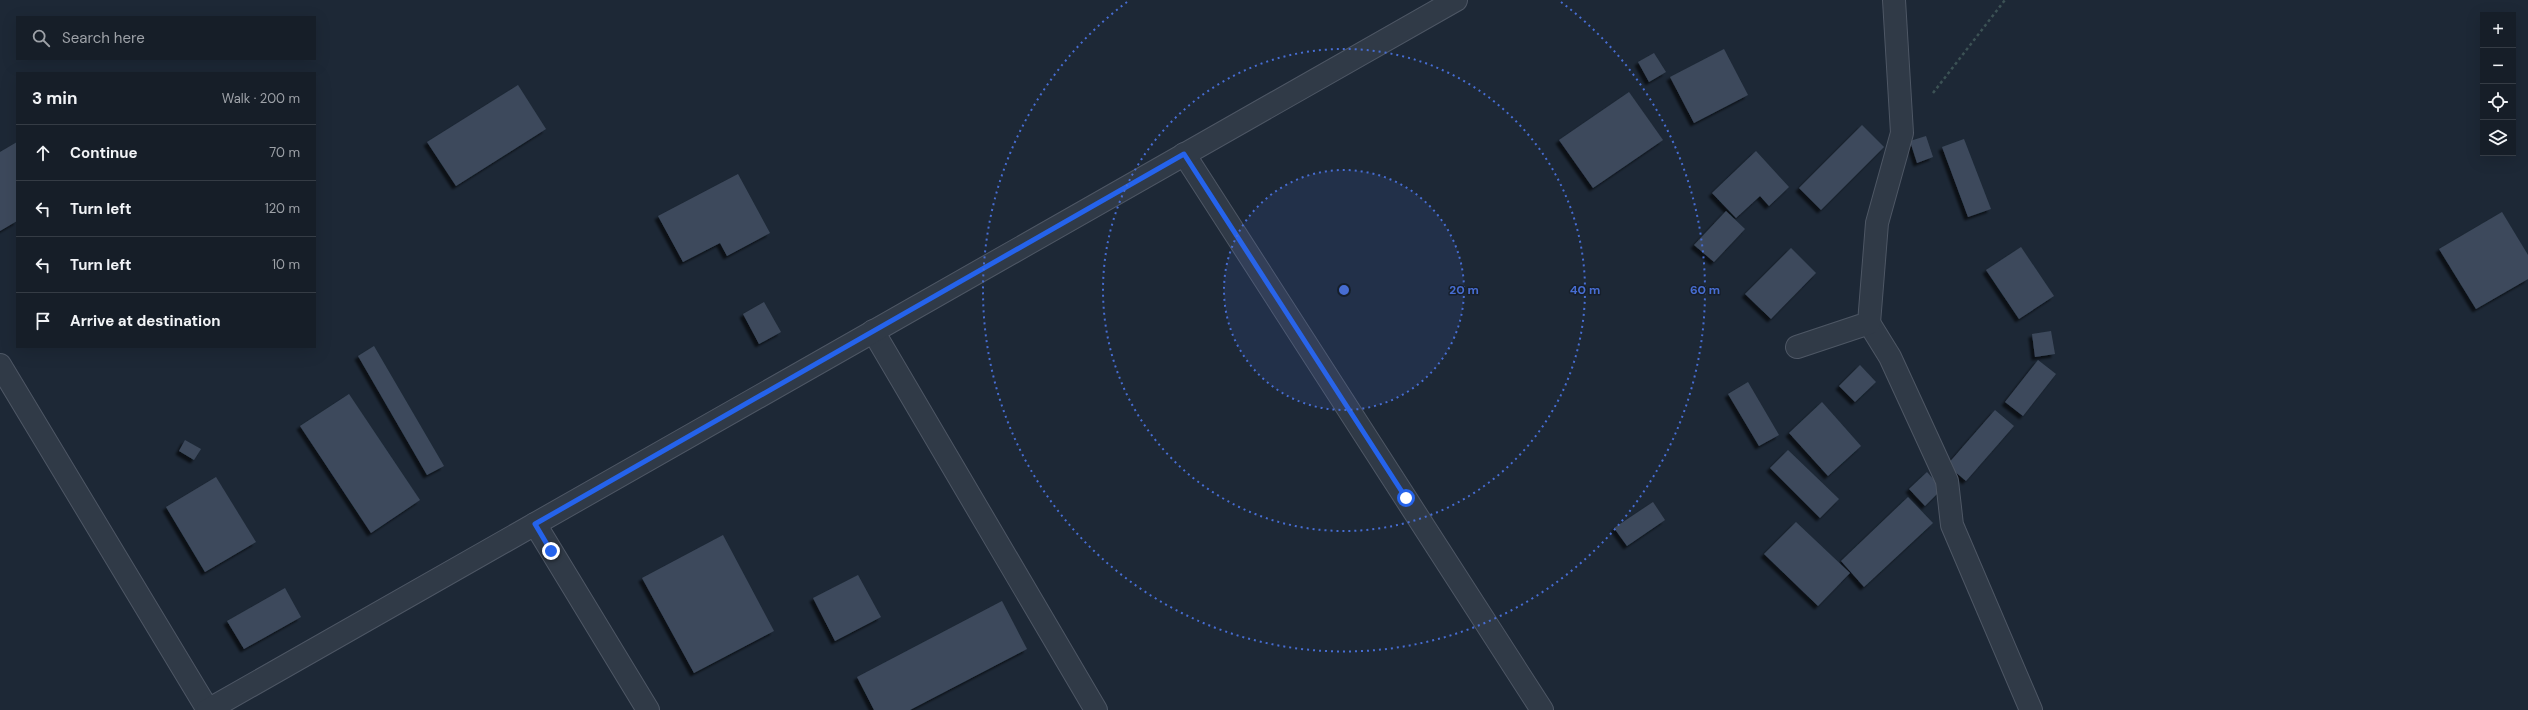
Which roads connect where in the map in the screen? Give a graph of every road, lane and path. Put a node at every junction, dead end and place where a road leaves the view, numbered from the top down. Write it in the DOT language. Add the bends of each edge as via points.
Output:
graph roads {
  1 [pos="1456,0"];
  2 [pos="1894,0"];
  3 [pos="2005,0"];
  4 [pos="1902,133"];
  5 [pos="1184,154"];
  6 [pos="1869,323"];
  7 [pos="874,331"];
  8 [pos="1797,346"];
  9 [pos="0,365"];
  10 [pos="535,524"];
  11 [pos="208,710"];
  12 [pos="648,710"];
  13 [pos="1096,710"];
  14 [pos="1542,710"];
  15 [pos="2030,710"];
  1 -- 5 [label="street"];
  2 -- 4 [label="street"];
  3 -- 4 [label="path"];
  4 -- 6 [label="street" via="1877,223"];
  5 -- 7 [label="street"];
  5 -- 14 [label="street"];
  6 -- 8 [label="street"];
  6 -- 15 [label="street" via="1890,357 1947,481 1952,524"];
  7 -- 10 [label="street"];
  7 -- 13 [label="street"];
  9 -- 11 [label="street"];
  10 -- 11 [label="street"];
  10 -- 12 [label="street"];
}
